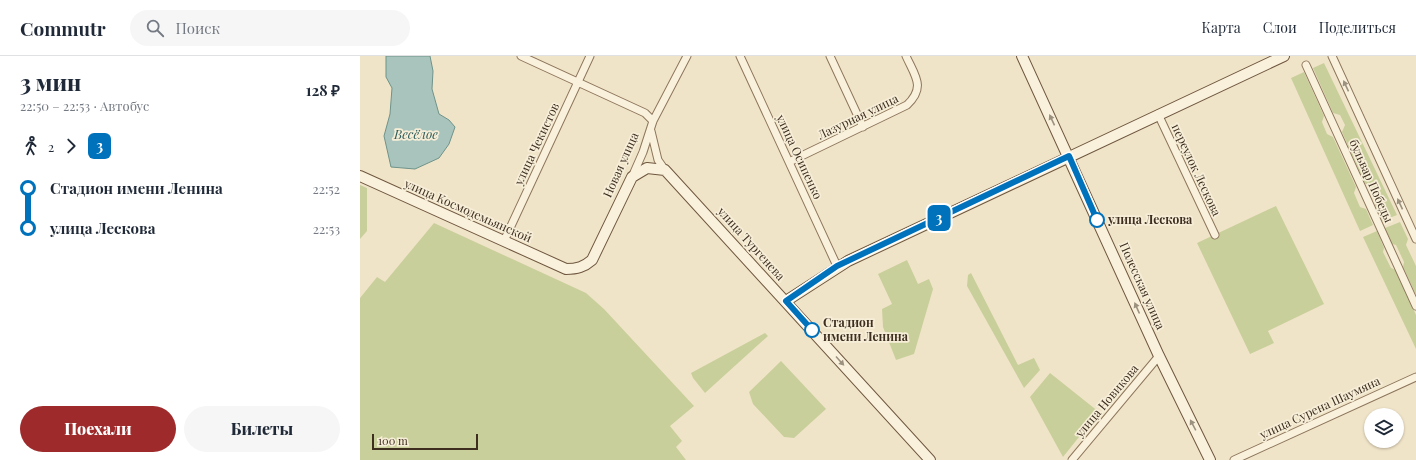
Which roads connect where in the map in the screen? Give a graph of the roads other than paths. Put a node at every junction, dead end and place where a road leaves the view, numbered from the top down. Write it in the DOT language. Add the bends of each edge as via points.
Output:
graph roads {
  1 [pos="521,56"];
  2 [pos="590,56"];
  3 [pos="686,56"];
  4 [pos="740,56"];
  5 [pos="830,56"];
  6 [pos="906,56"];
  7 [pos="1022,56"];
  8 [pos="1284,56"];
  9 [pos="1332,56"];
  10 [pos="1306,64"];
  11 [pos="578,81"];
  12 [pos="1158,114"];
  13 [pos="653,121"];
  14 [pos="862,127"];
  15 [pos="651,130"];
  16 [pos="1069,156"];
  17 [pos="789,162"];
  18 [pos="665,170"];
  19 [pos="360,176"];
  20 [pos="632,177"];
  21 [pos="1215,235"];
  22 [pos="1416,239"];
  23 [pos="504,241"];
  24 [pos="837,266"];
  25 [pos="566,269"];
  26 [pos="786,301"];
  27 [pos="1416,306"];
  28 [pos="1159,356"];
  29 [pos="1416,376"];
  30 [pos="930,460"];
  31 [pos="1072,460"];
  32 [pos="1210,460"];
  33 [pos="1234,460"];
  1 -- 11 [label="street"];
  2 -- 11 [label="street, улица Чекистов"];
  3 -- 13 [label="street, Новая улица"];
  4 -- 17 [label="street, улица Осипенко"];
  5 -- 14 [label="street"];
  6 -- 14 [label="street, Лазурная улица" via="918,81 918,92 900,110"];
  16 -- 7 [label="main road, Полесская улица, one-way"];
  8 -- 12 [label="main road"];
  22 -- 9 [label="street, бульвар Победы, one-way"];
  10 -- 27 [label="street, бульвар Победы"];
  11 -- 13 [label="street" via="645,113"];
  11 -- 23 [label="street, улица Чекистов"];
  12 -- 16 [label="main road"];
  12 -- 21 [label="street, переулок Лескова"];
  13 -- 15 [label="street, Новая улица"];
  14 -- 17 [label="street, Лазурная улица"];
  15 -- 18 [label="street" via="658,160"];
  15 -- 20 [label="street, Новая улица"];
  16 -- 24 [label="main road"];
  28 -- 16 [label="main road, Полесская улица, one-way"];
  17 -- 24 [label="street, улица Осипенко"];
  18 -- 20 [label="main road" via="647,168"];
  18 -- 26 [label="main road, улица Тургенева"];
  19 -- 23 [label="main road, улица Космодемьянской"];
  20 -- 25 [label="main road, Новая улица" via="592,260 579,268"];
  23 -- 25 [label="main road, улица Космодемьянской"];
  24 -- 26 [label="main road"];
  26 -- 30 [label="main road, улица Тургенева, one-way"];
  28 -- 31 [label="street, улица Новикова"];
  32 -- 28 [label="main road, Полесская улица, one-way"];
  29 -- 33 [label="street, улица Сурена Шаумяна"];
}
